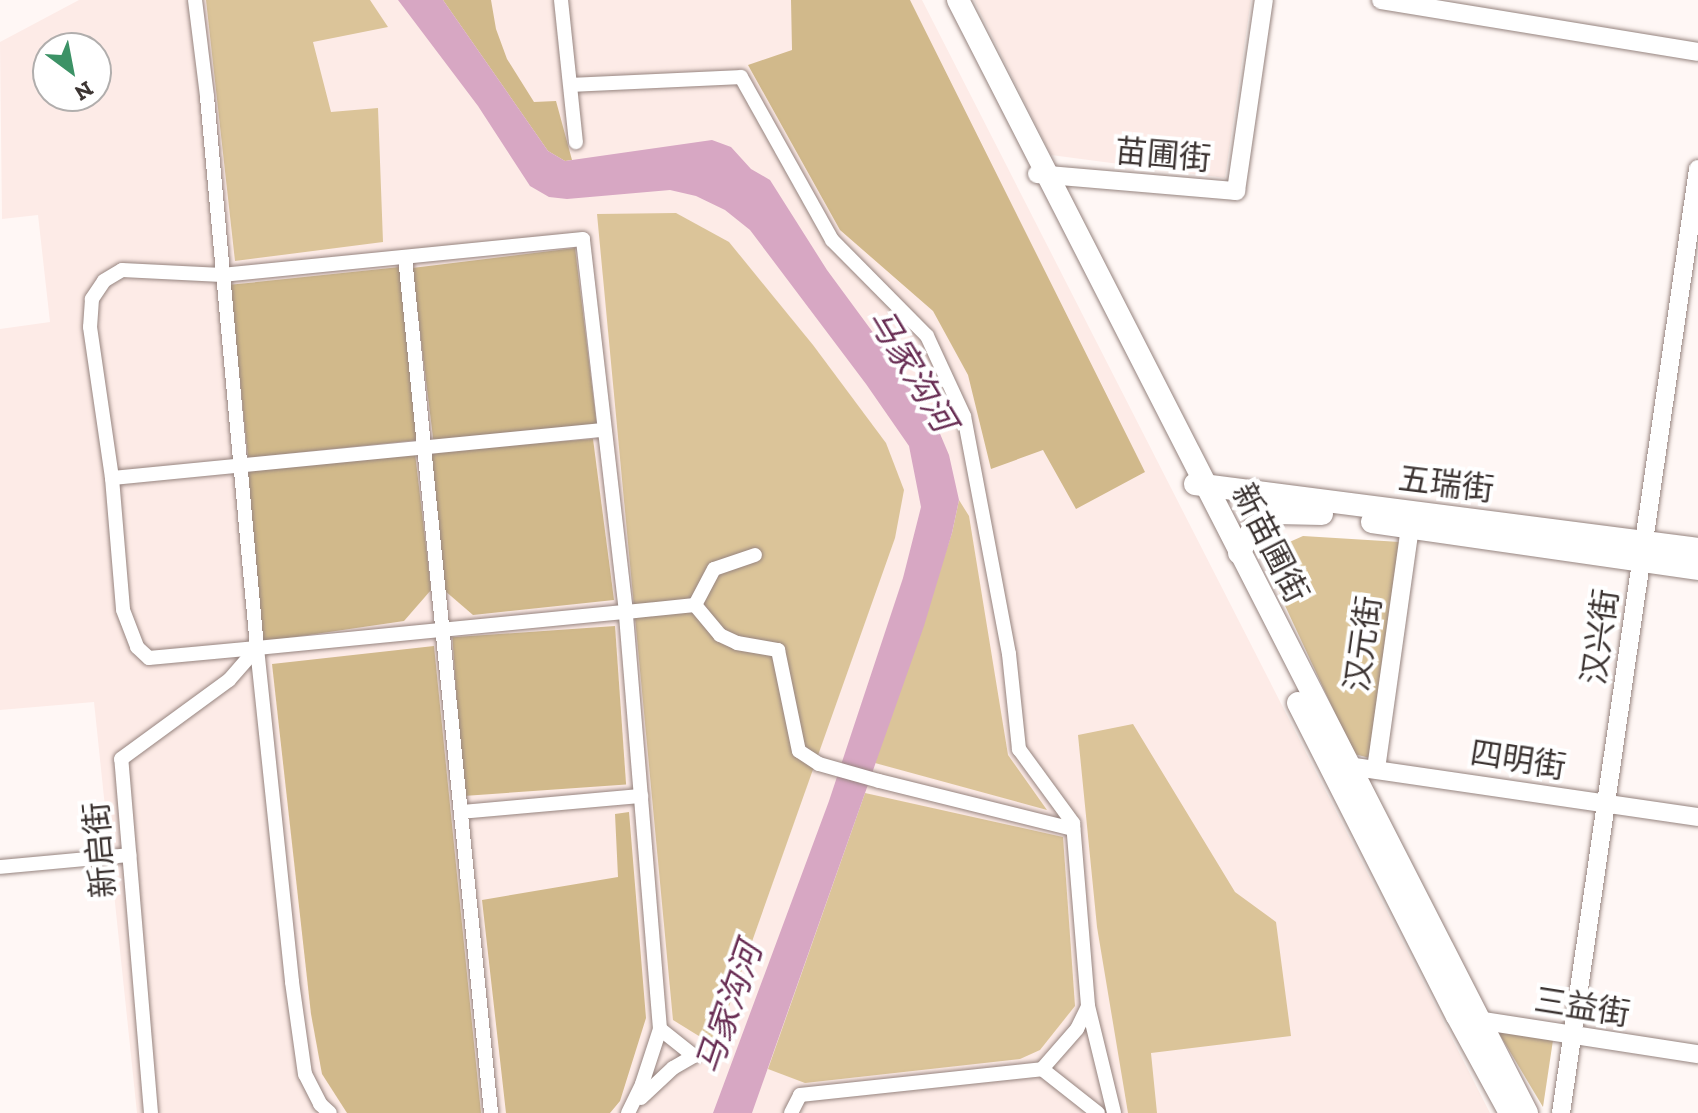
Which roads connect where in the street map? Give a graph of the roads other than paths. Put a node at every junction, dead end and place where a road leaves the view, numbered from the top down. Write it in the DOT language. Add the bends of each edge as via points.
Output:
graph roads {
  1 [pos="195,0"];
  2 [pos="561,0"];
  3 [pos="949,0"];
  4 [pos="958,0"];
  5 [pos="1264,0"];
  6 [pos="1381,0"];
  7 [pos="1698,52"];
  8 [pos="571,85"];
  9 [pos="576,142"];
  10 [pos="1698,169"];
  11 [pos="1041,174"];
  12 [pos="405,257"];
  13 [pos="222,275"];
  14 [pos="1689,289"];
  15 [pos="604,430"];
  16 [pos="423,446"];
  17 [pos="240,465"];
  18 [pos="112,478"];
  19 [pos="1195,484"];
  20 [pos="1410,528"];
  21 [pos="1698,549"];
  22 [pos="1642,552"];
  23 [pos="1239,553"];
  24 [pos="755,555"];
  25 [pos="1698,569"];
  26 [pos="695,605"];
  27 [pos="626,612"];
  28 [pos="442,630"];
  29 [pos="257,648"];
  30 [pos="1338,765"];
  31 [pos="1376,769"];
  32 [pos="641,796"];
  33 [pos="1606,804"];
  34 [pos="461,812"];
  35 [pos="1698,817"];
  36 [pos="1073,829"];
  37 [pos="129,855"];
  38 [pos="0,867"];
  39 [pos="1088,1006"];
  40 [pos="1467,1018"];
  41 [pos="660,1029"];
  42 [pos="1572,1037"];
  43 [pos="1698,1054"];
  44 [pos="1042,1069"];
  45 [pos="631,1109"];
  46 [pos="151,1113"];
  47 [pos="330,1113"];
  48 [pos="491,1113"];
  49 [pos="791,1113"];
  50 [pos="1098,1113"];
  51 [pos="1114,1113"];
  52 [pos="1510,1113"];
  53 [pos="1527,1113"];
  54 [pos="1561,1113"];
  1 -- 13 [label="street"];
  2 -- 8 [label="street"];
  3 -- 11 [label="main road, 新苗圃街"];
  4 -- 11 [label="main road, 新苗圃街"];
  5 -- 11 [label="street, 苗圃街" via="1236,191"];
  6 -- 7 [label="street"];
  8 -- 9 [label="street"];
  8 -- 36 [label="street" via="741,77 832,240 927,336 964,416 1009,654 1019,749"];
  10 -- 14 [label="street, 汉兴街"];
  11 -- 19 [label="main road, 新苗圃街"];
  12 -- 13 [label="street"];
  12 -- 15 [label="street" via="583,239"];
  12 -- 16 [label="street"];
  13 -- 17 [label="street"];
  13 -- 18 [label="street" via="122,270 104,281 92,299 90,327"];
  14 -- 22 [label="street, 汉兴街"];
  15 -- 16 [label="street"];
  15 -- 27 [label="street"];
  16 -- 17 [label="street"];
  16 -- 28 [label="street"];
  17 -- 18 [label="street"];
  17 -- 29 [label="street"];
  18 -- 29 [label="street" via="123,610 137,647 149,658"];
  19 -- 22 [label="main road, 五瑞街"];
  19 -- 23 [label="main road, 新苗圃街"];
  19 -- 30 [label="main road, 新苗圃街"];
  20 -- 22 [label="main road, 五瑞街"];
  20 -- 23 [label="main road, 五瑞街" via="1302,511 1277,513 1254,527"];
  20 -- 31 [label="street, 汉元街"];
  21 -- 22 [label="main road, 五瑞街"];
  22 -- 25 [label="main road, 五瑞街"];
  22 -- 33 [label="street, 汉兴街"];
  23 -- 30 [label="main road, 新苗圃街"];
  24 -- 26 [label="street" via="714,569"];
  26 -- 27 [label="street"];
  26 -- 36 [label="street" via="720,635 778,650 799,751 819,764"];
  27 -- 28 [label="street"];
  27 -- 32 [label="street"];
  28 -- 29 [label="street"];
  28 -- 34 [label="street"];
  29 -- 37 [label="street, 新启街" via="229,680 121,759"];
  29 -- 47 [label="street" via="305,1074"];
  30 -- 31 [label="street, 四明街"];
  30 -- 40 [label="main road, 新苗圃街"];
  31 -- 33 [label="street, 四明街"];
  32 -- 34 [label="street"];
  32 -- 41 [label="street"];
  33 -- 35 [label="street, 四明街"];
  33 -- 42 [label="street, 汉兴街"];
  34 -- 48 [label="street"];
  36 -- 39 [label="street"];
  37 -- 38 [label="street"];
  37 -- 46 [label="street, 新启街"];
  39 -- 44 [label="street" via="1077,1029"];
  39 -- 51 [label="street"];
  40 -- 42 [label="street, 三益街"];
  40 -- 52 [label="main road, 新苗圃街"];
  40 -- 53 [label="main road, 新苗圃街"];
  41 -- 45 [label="street"];
  41 -- 45 [label="street" via="694,1056 673,1068"];
  42 -- 43 [label="street, 三益街"];
  42 -- 54 [label="street, 汉兴街"];
  44 -- 49 [label="street" via="800,1095"];
  44 -- 50 [label="street"];
}
